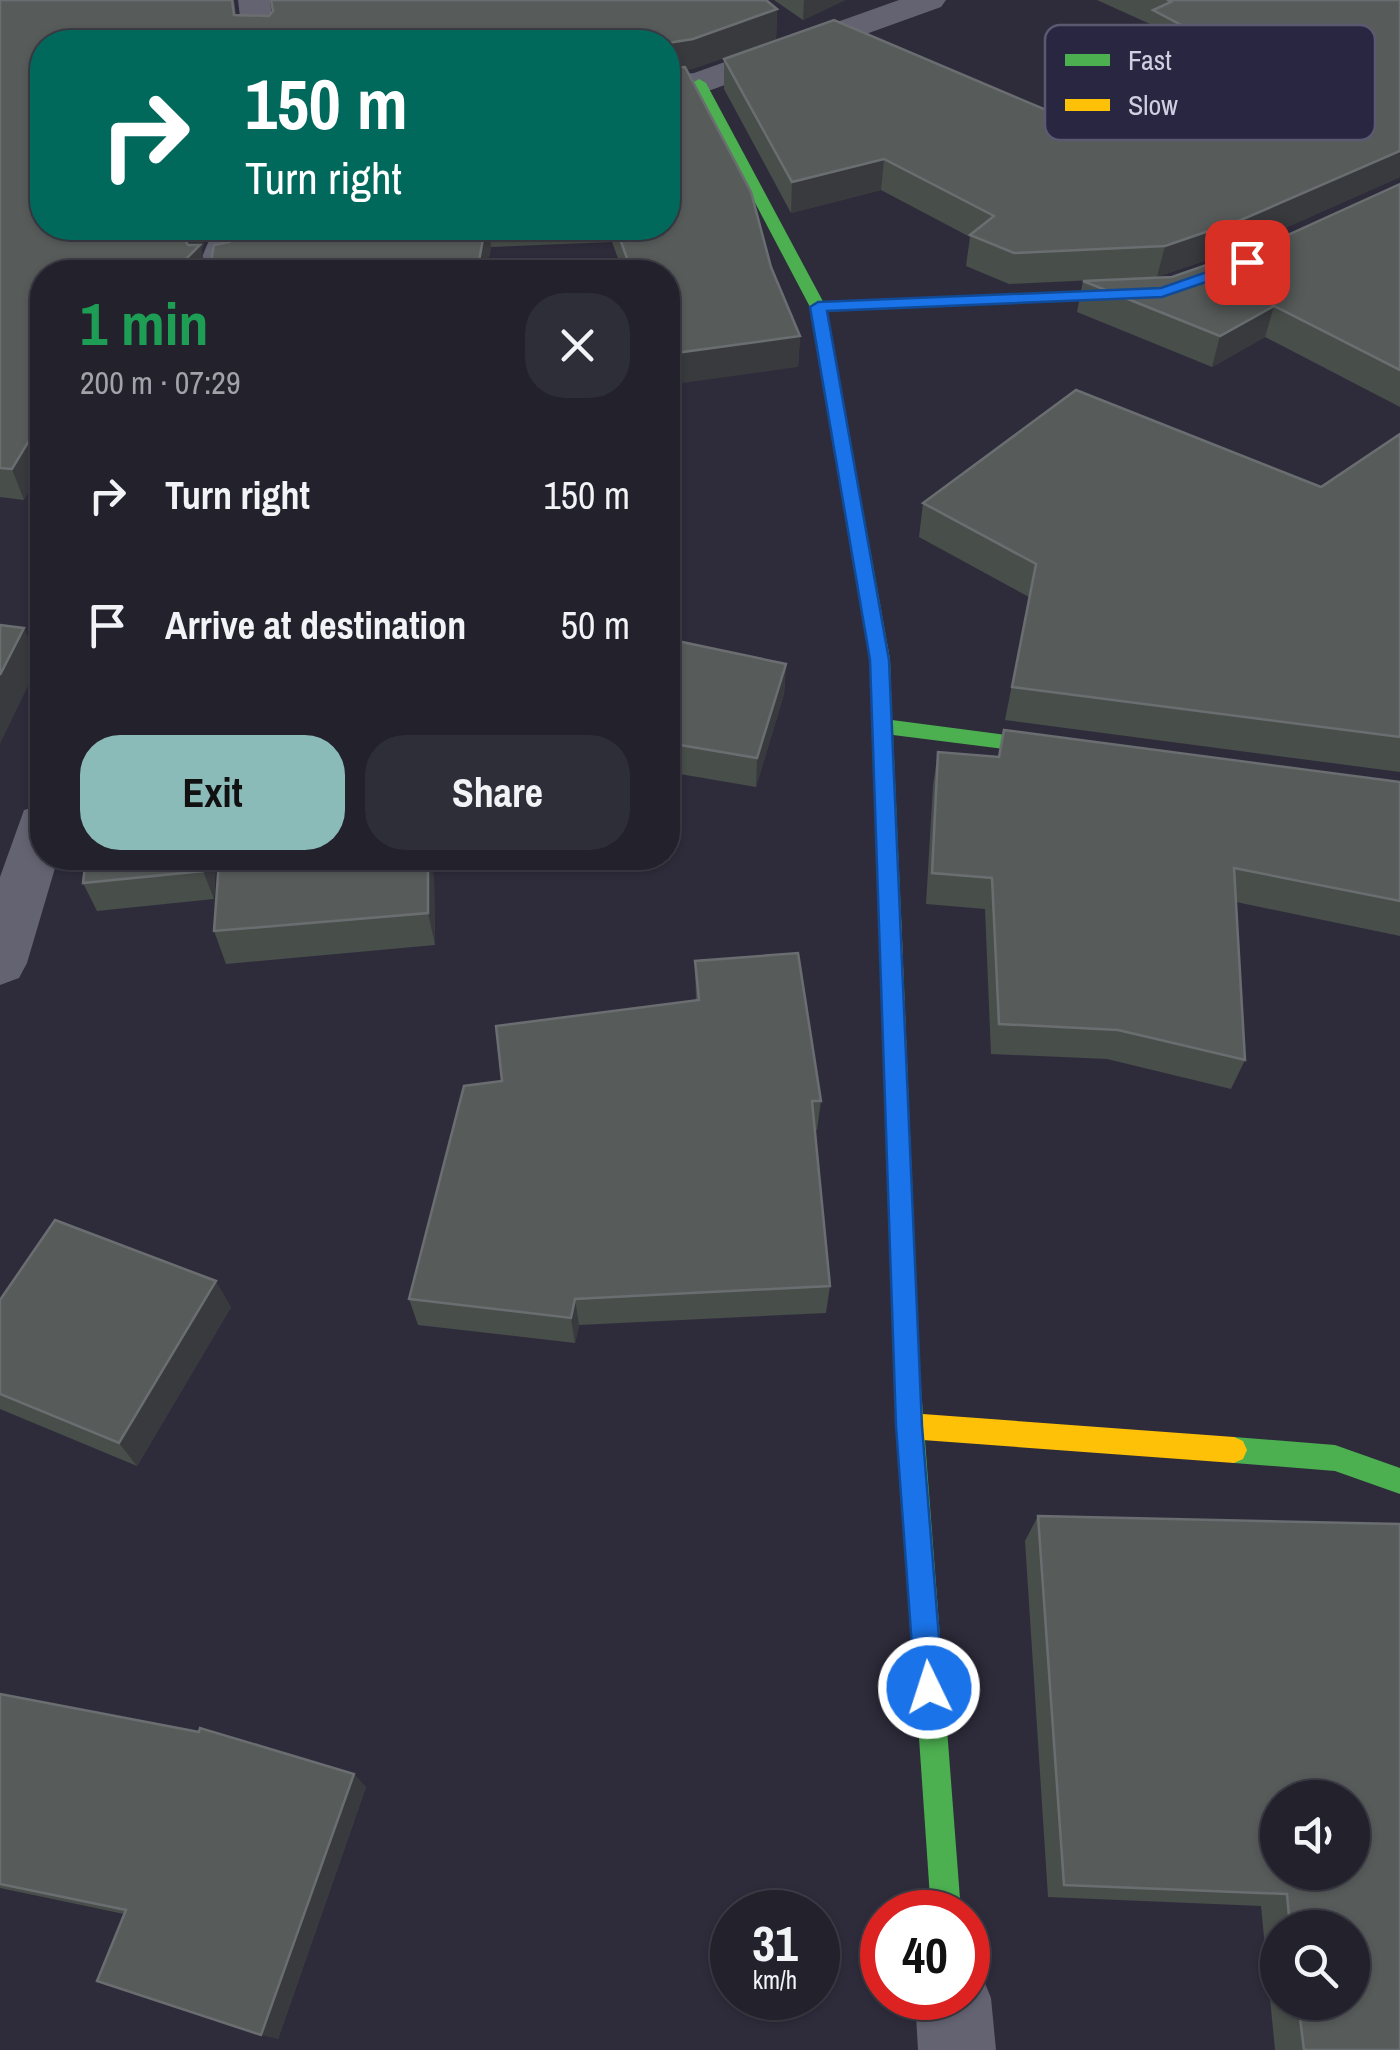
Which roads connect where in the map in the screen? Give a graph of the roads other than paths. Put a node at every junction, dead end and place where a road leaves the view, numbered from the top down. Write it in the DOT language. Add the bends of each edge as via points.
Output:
graph roads {
  1 [pos="254,0"];
  2 [pos="930,0"];
  3 [pos="781,22"];
  4 [pos="258,30"];
  5 [pos="806,44"];
  6 [pos="683,84"];
  7 [pos="1180,286"];
  8 [pos="818,307"];
  9 [pos="882,726"];
  10 [pos="1093,754"];
  11 [pos="30,864"];
  12 [pos="0,963"];
  13 [pos="909,1426"];
  14 [pos="1400,1481"];
  15 [pos="944,1890"];
  16 [pos="955,2020"];
  17 [pos="957,2050"];
  1 -- 4 [label="street"];
  2 -- 5 [label="street"];
  3 -- 5 [label="street"];
  5 -- 6 [label="street"];
  6 -- 8 [label="street"];
  7 -- 8 [label="street"];
  8 -- 9 [label="street" via="880,660"];
  9 -- 10 [label="street"];
  9 -- 13 [label="street"];
  11 -- 12 [label="street"];
  13 -- 14 [label="street" via="1335,1458"];
  13 -- 15 [label="street"];
  16 -- 17 [label="street"];
}
